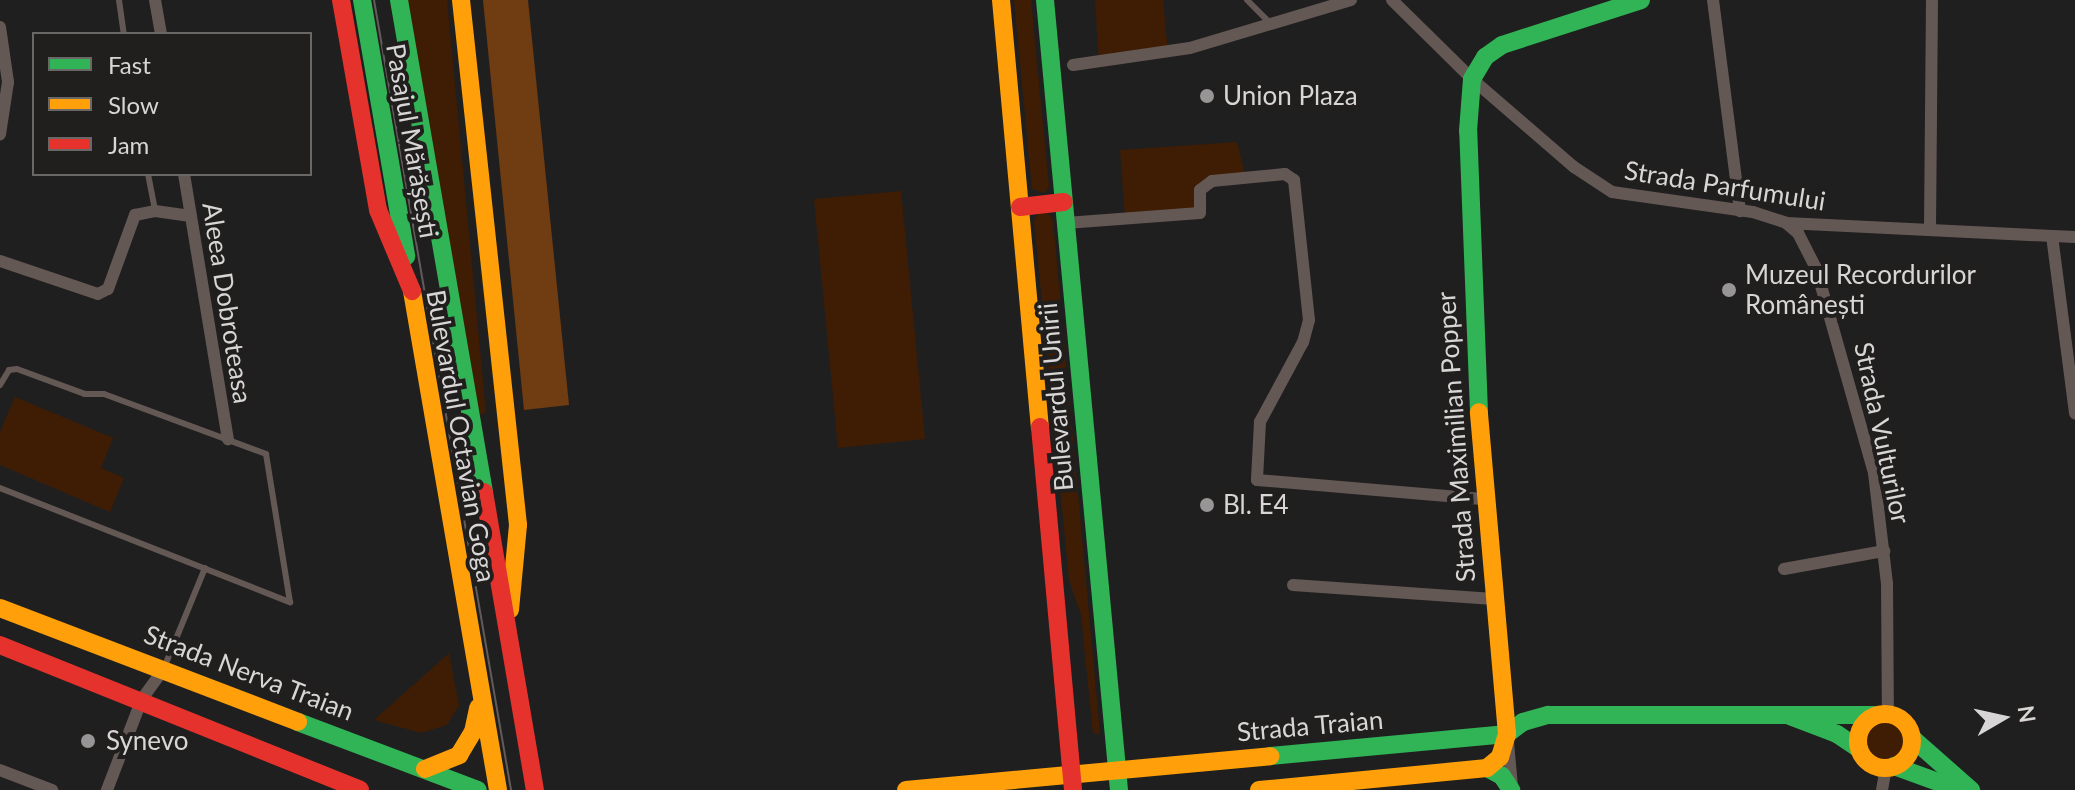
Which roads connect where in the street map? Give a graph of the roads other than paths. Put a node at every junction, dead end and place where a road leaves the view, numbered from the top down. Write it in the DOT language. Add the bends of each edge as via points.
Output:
graph roads {
  1 [pos="119,0"];
  2 [pos="155,0"];
  3 [pos="341,0"];
  4 [pos="362,0"];
  5 [pos="399,0"];
  6 [pos="461,0"];
  7 [pos="1001,0"];
  8 [pos="1045,0"];
  9 [pos="1247,0"];
  10 [pos="1351,0"];
  11 [pos="1392,0"];
  12 [pos="1641,0"];
  13 [pos="1713,0"];
  14 [pos="1932,0"];
  15 [pos="1272,25"];
  16 [pos="0,27"];
  17 [pos="124,32"];
  18 [pos="161,32"];
  19 [pos="1073,65"];
  20 [pos="1472,79"];
  21 [pos="0,134"];
  22 [pos="148,176"];
  23 [pos="184,176"];
  24 [pos="1064,202"];
  25 [pos="1020,207"];
  26 [pos="155,211"];
  27 [pos="1740,211"];
  28 [pos="191,216"];
  29 [pos="1066,223"];
  30 [pos="1786,223"];
  31 [pos="1930,228"];
  32 [pos="2052,236"];
  33 [pos="2075,237"];
  34 [pos="0,261"];
  35 [pos="449,284"];
  36 [pos="412,290"];
  37 [pos="0,385"];
  38 [pos="2075,414"];
  39 [pos="228,439"];
  40 [pos="0,488"];
  41 [pos="1485,499"];
  42 [pos="1884,551"];
  43 [pos="205,568"];
  44 [pos="1784,569"];
  45 [pos="1293,585"];
  46 [pos="1494,599"];
  47 [pos="0,608"];
  48 [pos="507,629"];
  49 [pos="0,645"];
  50 [pos="164,669"];
  51 [pos="479,693"];
  52 [pos="142,699"];
  53 [pos="1504,699"];
  54 [pos="1772,711"];
  55 [pos="1881,714"];
  56 [pos="1538,717"];
  57 [pos="1507,734"];
  58 [pos="1912,738"];
  59 [pos="1859,749"];
  60 [pos="1890,767"];
  61 [pos="1487,768"];
  62 [pos="425,769"];
  63 [pos="0,770"];
  64 [pos="1117,770"];
  65 [pos="1072,782"];
  66 [pos="52,790"];
  67 [pos="107,790"];
  68 [pos="360,790"];
  69 [pos="478,790"];
  70 [pos="498,790"];
  71 [pos="535,790"];
  72 [pos="906,790"];
  73 [pos="1119,790"];
  74 [pos="1259,790"];
  75 [pos="1512,790"];
  76 [pos="1882,790"];
  77 [pos="1960,790"];
  78 [pos="1971,790"];
  1 -- 17 [label="lane"];
  2 -- 18 [label="street"];
  3 -- 36 [label="main road, Bulevardul Octavian Goga" via="378,210"];
  4 -- 36 [label="main road, Pasajul Mărășești"];
  5 -- 35 [label="main road, Pasajul Mărășești"];
  6 -- 48 [label="main road, Bulevardul Octavian Goga" via="518,525"];
  7 -- 25 [label="main road, Bulevardul Unirii"];
  8 -- 24 [label="main road, Bulevardul Unirii"];
  9 -- 15 [label="lane"];
  10 -- 15 [label="street"];
  11 -- 20 [label="street, Strada Parfumului"];
  12 -- 20 [label="main road" via="1502,45 1485,57"];
  13 -- 27 [label="street"];
  14 -- 31 [label="street"];
  15 -- 19 [label="street" via="1168,53"];
  16 -- 21 [label="street" via="8,82"];
  20 -- 27 [label="street, Strada Parfumului" via="1605,189 1648,201"];
  20 -- 41 [label="main road, Strada Maximilian Popper" via="1472,312"];
  22 -- 26 [label="lane"];
  23 -- 28 [label="street, Aleea Dobroteasa"];
  24 -- 25 [label="main road"];
  24 -- 29 [label="main road, Bulevardul Unirii"];
  25 -- 65 [label="main road, Bulevardul Unirii"];
  26 -- 28 [label="street"];
  26 -- 34 [label="street" via="135,215 108,289 98,294"];
  27 -- 30 [label="street, Strada Parfumului"];
  28 -- 39 [label="street, Aleea Dobroteasa"];
  29 -- 41 [label="street" via="1200,213 1200,190 1212,181 1285,174 1294,180 1309,320 1303,342 1260,422 1257,480"];
  29 -- 64 [label="main road, Bulevardul Unirii"];
  30 -- 31 [label="street, Strada Parfumului"];
  30 -- 42 [label="street, Strada Vulturilor" via="1807,248 1832,313 1861,413"];
  31 -- 32 [label="street, Strada Parfumului"];
  32 -- 33 [label="street, Strada Parfumului"];
  32 -- 38 [label="street"];
  35 -- 48 [label="main road, Bulevardul Octavian Goga"];
  36 -- 51 [label="main road, Bulevardul Octavian Goga"];
  37 -- 39 [label="lane" via="9,370 17,369"];
  39 -- 43 [label="lane" via="266,454 290,602"];
  40 -- 43 [label="lane"];
  41 -- 46 [label="main road, Strada Maximilian Popper"];
  42 -- 44 [label="street"];
  42 -- 55 [label="street, Strada Vulturilor"];
  43 -- 50 [label="lane"];
  45 -- 46 [label="street"];
  46 -- 53 [label="main road, Strada Maximilian Popper"];
  47 -- 50 [label="main road, Strada Nerva Traian"];
  48 -- 71 [label="main road, Bulevardul Octavian Goga"];
  49 -- 52 [label="main road"];
  50 -- 52 [label="street"];
  50 -- 62 [label="main road, Strada Nerva Traian"];
  51 -- 62 [label="main road" via="468,744 449,761"];
  51 -- 70 [label="main road, Bulevardul Octavian Goga"];
  52 -- 67 [label="street"];
  52 -- 68 [label="main road"];
  53 -- 56 [label="main road" via="1517,712"];
  53 -- 57 [label="main road, Strada Maximilian Popper"];
  54 -- 55 [label="main road, Strada Traian"];
  54 -- 56 [label="main road, Strada Traian"];
  54 -- 59 [label="main road, Strada Traian" via="1837,734"];
  55 -- 58 [label="main road" via="1904,722"];
  55 -- 59 [label="main road" via="1862,725"];
  56 -- 57 [label="main road, Strada Traian"];
  57 -- 61 [label="main road" via="1500,757"];
  57 -- 64 [label="main road, Strada Traian"];
  57 -- 75 [label="street, Strada Maximilian Popper"];
  58 -- 60 [label="main road" via="1908,755"];
  58 -- 78 [label="main road"];
  59 -- 60 [label="main road" via="1869,763"];
  60 -- 76 [label="street"];
  60 -- 77 [label="main road"];
  61 -- 74 [label="main road"];
  61 -- 75 [label="main road"];
  62 -- 69 [label="main road, Strada Nerva Traian"];
  63 -- 66 [label="street"];
  64 -- 65 [label="main road"];
  64 -- 73 [label="main road, Bulevardul Unirii"];
  65 -- 72 [label="main road"];
}
